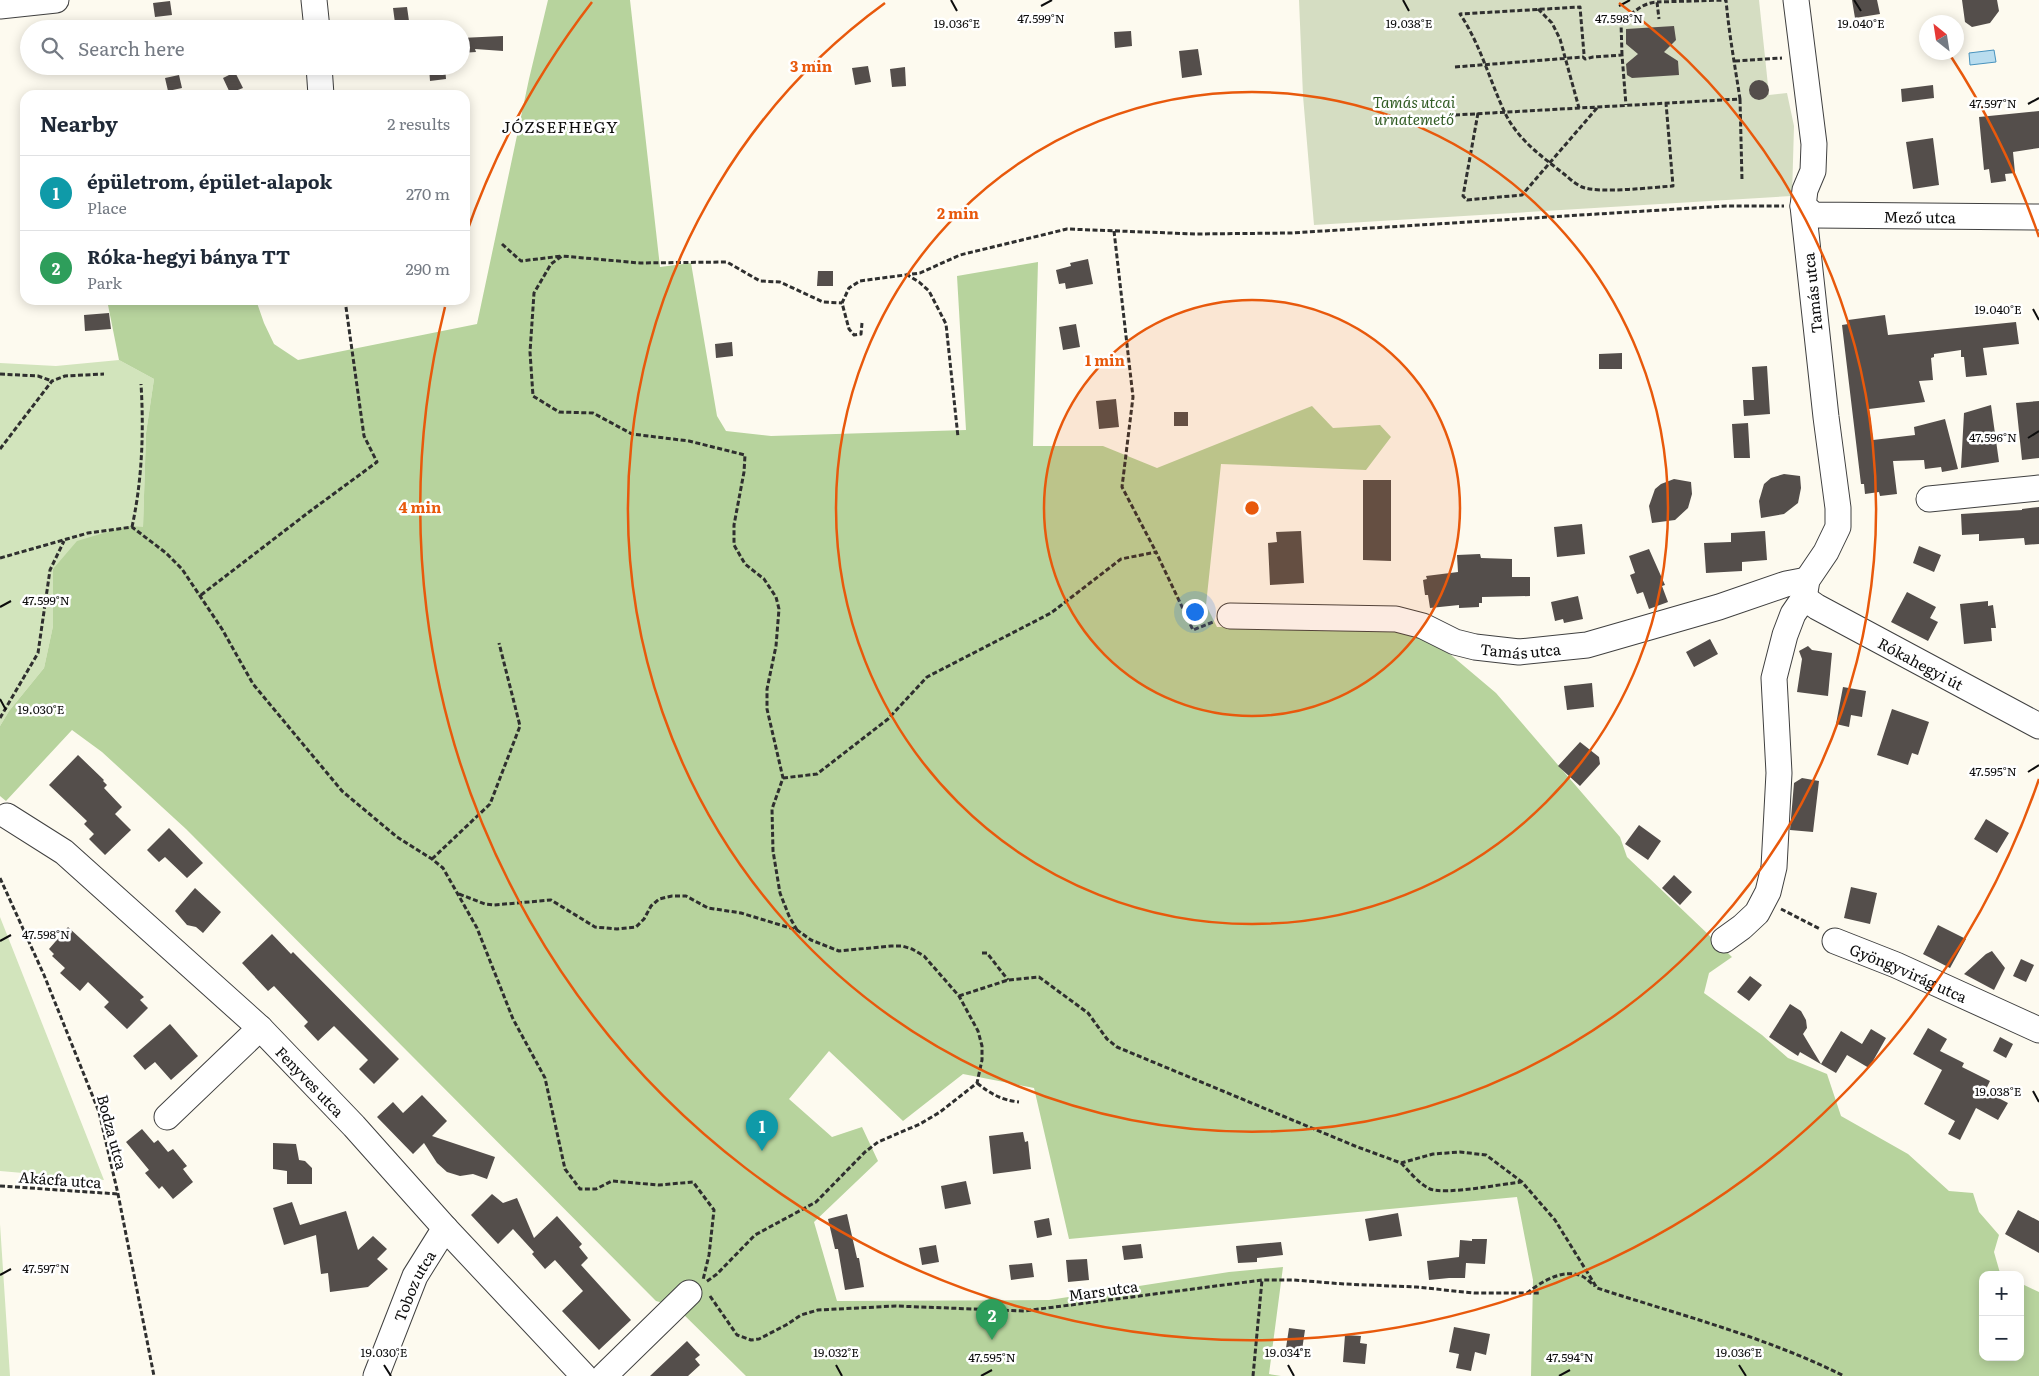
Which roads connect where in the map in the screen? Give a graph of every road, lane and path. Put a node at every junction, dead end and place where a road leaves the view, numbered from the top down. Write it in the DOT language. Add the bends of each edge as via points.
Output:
graph roads {
  1 [pos="56,0"];
  2 [pos="314,0"];
  3 [pos="1796,0"];
  4 [pos="1657,2"];
  5 [pos="0,6"];
  6 [pos="1538,9"];
  7 [pos="1659,19"];
  8 [pos="315,20"];
  9 [pos="1622,55"];
  10 [pos="1583,56"];
  11 [pos="1803,56"];
  12 [pos="1565,59"];
  13 [pos="1735,61"];
  14 [pos="1486,65"];
  15 [pos="1455,67"];
  16 [pos="320,75"];
  17 [pos="321,90"];
  18 [pos="1740,99"];
  19 [pos="1666,103"];
  20 [pos="1626,105"];
  21 [pos="1597,107"];
  22 [pos="1579,108"];
  23 [pos="1504,112"];
  24 [pos="1478,113"];
  25 [pos="1455,115"];
  26 [pos="1549,163"];
  27 [pos="1742,180"];
  28 [pos="1803,206"];
  29 [pos="2039,217"];
  30 [pos="1114,231"];
  31 [pos="502,244"];
  32 [pos="562,256"];
  33 [pos="906,274"];
  34 [pos="842,303"];
  35 [pos="346,305"];
  36 [pos="862,323"];
  37 [pos="0,374"];
  38 [pos="104,374"];
  39 [pos="52,382"];
  40 [pos="141,384"];
  41 [pos="958,437"];
  42 [pos="0,449"];
  43 [pos="2039,488"];
  44 [pos="1929,499"];
  45 [pos="132,527"];
  46 [pos="64,541"];
  47 [pos="1156,552"];
  48 [pos="0,558"];
  49 [pos="1805,589"];
  50 [pos="201,595"];
  51 [pos="1230,616"];
  52 [pos="499,643"];
  53 [pos="0,718"];
  54 [pos="2039,726"];
  55 [pos="782,778"];
  56 [pos="7,816"];
  57 [pos="432,858"];
  58 [pos="0,878"];
  59 [pos="459,894"];
  60 [pos="1782,910"];
  61 [pos="797,930"];
  62 [pos="1724,940"];
  63 [pos="1835,941"];
  64 [pos="982,952"];
  65 [pos="1008,980"];
  66 [pos="959,996"];
  67 [pos="260,1028"];
  68 [pos="2039,1030"];
  69 [pos="977,1083"];
  70 [pos="1019,1102"];
  71 [pos="167,1117"];
  72 [pos="1401,1163"];
  73 [pos="1522,1182"];
  74 [pos="0,1186"];
  75 [pos="118,1194"];
  76 [pos="445,1228"];
  77 [pos="1262,1280"];
  78 [pos="1597,1288"];
  79 [pos="696,1289"];
  80 [pos="1526,1293"];
  81 [pos="1540,1293"];
  82 [pos="154,1376"];
  83 [pos="376,1376"];
  84 [pos="584,1376"];
  85 [pos="604,1376"];
  86 [pos="1253,1376"];
  87 [pos="1844,1376"];
  1 -- 5 [label="street"];
  2 -- 8 [label="street"];
  3 -- 11 [label="street, Tamás utca"];
  4 -- 7 [label="path"];
  4 -- 9 [label="path" via="1642,4 1621,22"];
  4 -- 13 [label="path" via="1726,0 1730,45"];
  6 -- 10 [label="path" via="1580,7"];
  6 -- 12 [label="path" via="1552,23"];
  6 -- 14 [label="path" via="1460,14"];
  9 -- 10 [label="path" via="1585,60"];
  9 -- 20 [label="path"];
  10 -- 12 [label="path"];
  11 -- 13 [label="path"];
  11 -- 28 [label="street, Tamás utca" via="1814,144 1813,171"];
  12 -- 14 [label="path"];
  12 -- 22 [label="path"];
  13 -- 18 [label="path"];
  14 -- 15 [label="path"];
  14 -- 23 [label="path"];
  16 -- 17 [label="street"];
  18 -- 19 [label="path"];
  18 -- 27 [label="path"];
  19 -- 20 [label="path"];
  19 -- 26 [label="path" via="1673,186 1583,188"];
  20 -- 21 [label="path"];
  21 -- 22 [label="path"];
  21 -- 26 [label="path"];
  22 -- 23 [label="path"];
  23 -- 24 [label="path"];
  23 -- 26 [label="path" via="1521,137"];
  24 -- 25 [label="path"];
  24 -- 26 [label="path" via="1463,196 1467,200 1522,195"];
  28 -- 29 [label="street, Mező utca" via="1814,215"];
  28 -- 30 [label="path" via="1726,206 1291,233"];
  28 -- 49 [label="street, Tamás utca" via="1838,508 1838,527 1833,540"];
  30 -- 33 [label="path" via="1067,228 960,254 920,273"];
  30 -- 47 [label="path" via="1133,397 1122,487"];
  31 -- 32 [label="path" via="521,261"];
  32 -- 34 [label="path" via="640,263 727,262 760,282 780,282 823,302"];
  32 -- 55 [label="path" via="551,264 534,293 530,352 533,396 559,412 592,413 632,434 690,440 745,455 734,545 746,564 764,579 776,597 779,609 767,709"];
  33 -- 34 [label="path" via="860,282 849,288"];
  33 -- 41 [label="path" via="929,291 946,324"];
  34 -- 36 [label="path" via="849,330 854,335 861,334"];
  35 -- 50 [label="path" via="364,436 377,462"];
  37 -- 39 [label="path" via="38,376"];
  38 -- 39 [label="path" via="64,376"];
  39 -- 42 [label="path"];
  40 -- 45 [label="path" via="143,420 137,504"];
  43 -- 44 [label="street"];
  45 -- 46 [label="path" via="88,533"];
  45 -- 50 [label="path" via="166,553"];
  46 -- 48 [label="path"];
  46 -- 53 [label="path" via="50,570 38,653"];
  47 -- 51 [label="path" via="1193,630"];
  47 -- 55 [label="path" via="1121,559 1051,613 927,677 888,719 817,774"];
  49 -- 51 [label="street, Tamás utca" via="1786,584 1587,645 1519,652 1455,642 1423,626 1396,619"];
  49 -- 54 [label="street, Rókahegyi út" via="1817,607"];
  49 -- 62 [label="street, Tamás utca" via="1784,635 1774,678 1779,773 1774,867 1765,901 1757,913"];
  50 -- 57 [label="path" via="253,684 313,758 371,816 397,837"];
  52 -- 57 [label="path" via="520,726 490,804"];
  55 -- 61 [label="path" via="772,809 773,850 780,893"];
  56 -- 67 [label="street, Fenyves utca" via="64,852"];
  57 -- 59 [label="path" via="443,868"];
  58 -- 75 [label="path, Bodza utca" via="44,974 99,1112"];
  59 -- 61 [label="path" via="494,905 551,900 595,927 616,929 636,927 659,899 686,896 708,908 741,913"];
  59 -- 79 [label="path" via="477,928 513,1019 545,1078 565,1169 580,1189 596,1189 612,1182 659,1185 693,1182 714,1210 709,1255"];
  60 -- 63 [label="path, Gyöngyvirág utca" via="1832,935"];
  61 -- 66 [label="path" via="811,940 839,951 891,946 912,949 924,956"];
  63 -- 68 [label="street, Gyöngyvirág utca"];
  64 -- 65 [label="path" via="987,953"];
  65 -- 66 [label="path"];
  65 -- 72 [label="path" via="1039,977 1088,1013 1117,1047"];
  66 -- 69 [label="path" via="978,1031 982,1046"];
  67 -- 71 [label="street"];
  67 -- 76 [label="street, Fenyves utca"];
  69 -- 70 [label="path" via="993,1096"];
  69 -- 79 [label="path" via="920,1124 878,1142 816,1202 754,1235 717,1274"];
  72 -- 73 [label="path" via="1433,1154 1460,1152 1486,1156"];
  72 -- 73 [label="path" via="1432,1190"];
  73 -- 78 [label="path" via="1555,1220"];
  74 -- 75 [label="path, Akácfa utca"];
  75 -- 82 [label="path, Bodza utca"];
  76 -- 83 [label="street, Toboz utca" via="415,1276"];
  76 -- 84 [label="street, Fenyves utca"];
  77 -- 79 [label="path, Mars utca" via="1024,1311 896,1306 818,1310 751,1340 737,1335"];
  77 -- 80 [label="path, Mars utca" via="1474,1293"];
  77 -- 86 [label="path"];
  78 -- 80 [label="path" via="1582,1276 1561,1275 1543,1281"];
  78 -- 87 [label="path" via="1773,1345"];
  79 -- 85 [label="street"];
  80 -- 81 [label="path, Mars utca"];
}
